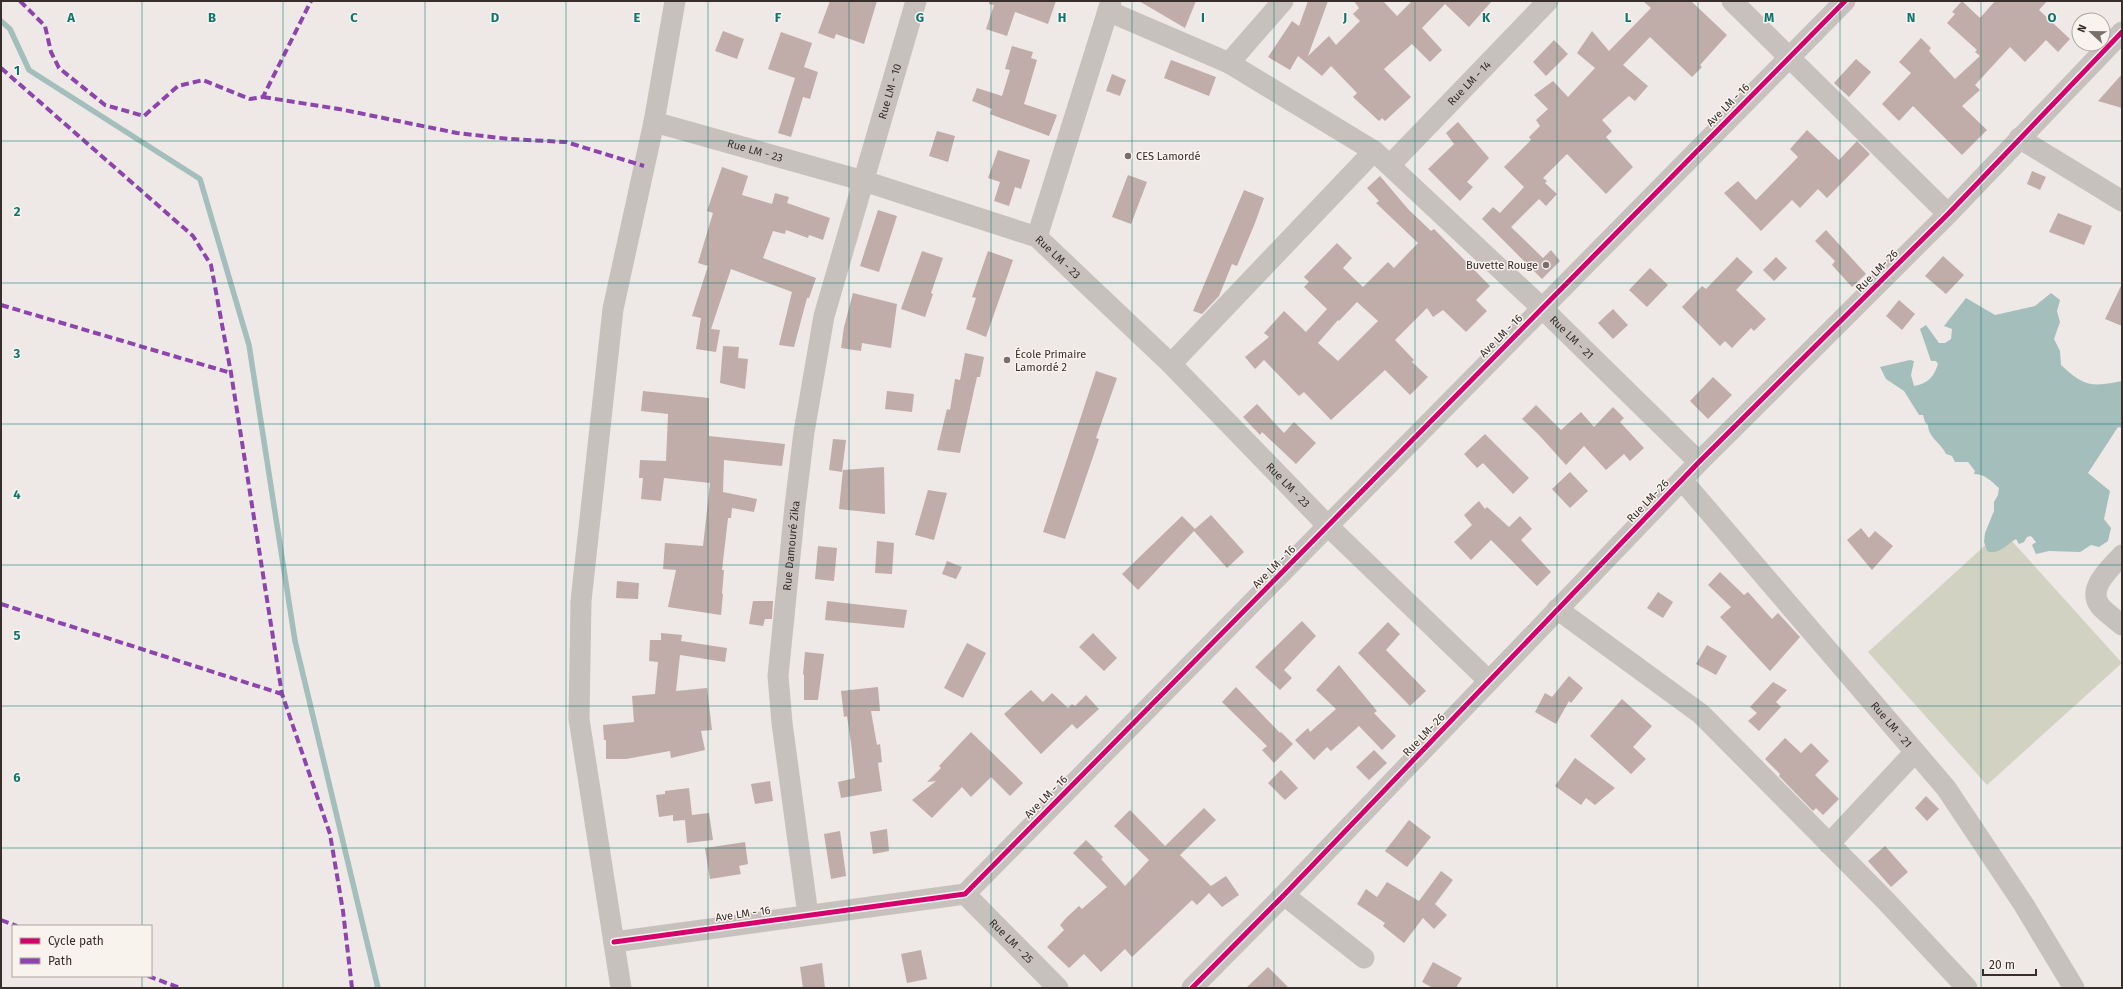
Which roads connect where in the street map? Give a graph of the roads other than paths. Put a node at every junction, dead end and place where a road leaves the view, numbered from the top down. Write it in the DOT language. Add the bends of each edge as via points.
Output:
graph roads {
  1 [pos="675,1"];
  2 [pos="916,1"];
  3 [pos="1283,1"];
  4 [pos="1548,1"];
  5 [pos="1732,1"];
  6 [pos="1845,1"];
  7 [pos="1110,6"];
  8 [pos="2122,32"];
  9 [pos="1790,57"];
  10 [pos="1229,63"];
  11 [pos="654,122"];
  12 [pos="2019,138"];
  13 [pos="1374,151"];
  14 [pos="1390,165"];
  15 [pos="864,181"];
  16 [pos="2122,201"];
  17 [pos="1948,214"];
  18 [pos="1036,237"];
  19 [pos="1542,308"];
  20 [pos="1171,364"];
  21 [pos="1699,462"];
  22 [pos="1682,480"];
  23 [pos="1328,526"];
  24 [pos="2122,555"];
  25 [pos="1557,609"];
  26 [pos="2122,624"];
  27 [pos="1489,681"];
  28 [pos="1915,752"];
  29 [pos="1830,844"];
  30 [pos="965,894"];
  31 [pos="1284,895"];
  32 [pos="808,915"];
  33 [pos="614,942"];
  34 [pos="1364,958"];
  35 [pos="621,988"];
  36 [pos="1058,988"];
  37 [pos="1192,988"];
  38 [pos="1966,988"];
  39 [pos="2074,988"];
  1 -- 11 [label="street"];
  2 -- 15 [label="street, Rue LM - 10"];
  3 -- 10 [label="street"];
  4 -- 14 [label="street, Rue LM - 14"];
  5 -- 9 [label="street"];
  6 -- 9 [label="street, Ave LM - 16"];
  7 -- 10 [label="street, Rue LM - 21"];
  7 -- 18 [label="street"];
  8 -- 12 [label="street, Rue LM- 26"];
  9 -- 17 [label="street"];
  9 -- 19 [label="street, Ave LM - 16"];
  10 -- 13 [label="street, Rue LM - 21"];
  11 -- 15 [label="street, Rue LM - 23"];
  11 -- 33 [label="street" via="613,309 581,601 579,719"];
  12 -- 16 [label="street"];
  12 -- 17 [label="street, Rue LM- 26"];
  13 -- 14 [label="street, Rue LM - 21"];
  13 -- 20 [label="street"];
  14 -- 19 [label="street, Rue LM - 21"];
  15 -- 18 [label="street, Rue LM - 23"];
  15 -- 32 [label="street, Rue Damouré Zika" via="824,316 817,354 804,432 779,657 782,723"];
  17 -- 21 [label="street, Rue LM- 26"];
  18 -- 20 [label="street, Rue LM - 23"];
  19 -- 21 [label="street, Rue LM - 21"];
  19 -- 23 [label="street, Ave LM - 16"];
  20 -- 23 [label="street, Rue LM - 23"];
  21 -- 22 [label="street, Rue LM- 26"];
  22 -- 25 [label="street, Rue LM- 26"];
  22 -- 28 [label="street, Rue LM - 21"];
  23 -- 27 [label="street, Rue LM - 23"];
  23 -- 30 [label="street, Ave LM - 16"];
  24 -- 26 [label="street" via="2101,579 2095,598 2100,606"];
  25 -- 27 [label="street, Rue LM- 26"];
  25 -- 29 [label="street" via="1701,714"];
  27 -- 31 [label="street, Rue LM- 26"];
  28 -- 29 [label="street"];
  28 -- 39 [label="street, Rue LM - 21" via="1946,788 1975,830"];
  29 -- 38 [label="street"];
  30 -- 32 [label="street, Ave LM - 16"];
  30 -- 36 [label="street, Rue LM - 25"];
  31 -- 34 [label="street"];
  31 -- 37 [label="street, Rue LM- 26"];
  32 -- 33 [label="street, Ave LM - 16"];
  33 -- 35 [label="street"];
}
